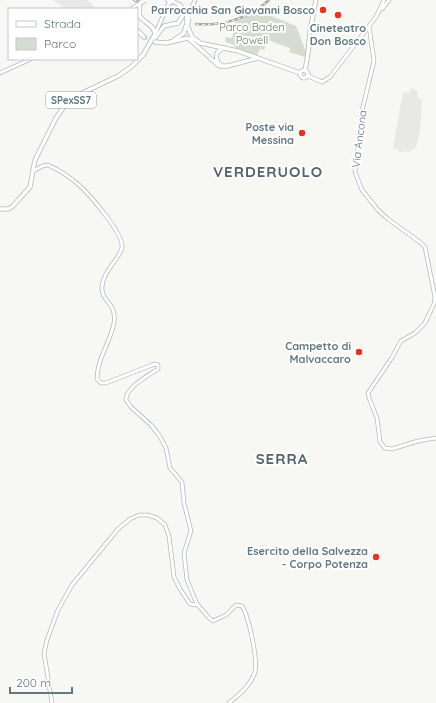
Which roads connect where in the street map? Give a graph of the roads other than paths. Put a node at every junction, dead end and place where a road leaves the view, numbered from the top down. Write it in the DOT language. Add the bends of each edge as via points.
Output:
graph roads {
  1 [pos="145,0"];
  2 [pos="390,0"];
  3 [pos="170,1"];
  4 [pos="195,1"];
  5 [pos="316,1"];
  6 [pos="384,2"];
  7 [pos="140,3"];
  8 [pos="135,8"];
  9 [pos="379,12"];
  10 [pos="186,16"];
  11 [pos="369,26"];
  12 [pos="188,27"];
  13 [pos="138,32"];
  14 [pos="155,34"];
  15 [pos="143,37"];
  16 [pos="153,42"];
  17 [pos="166,43"];
  18 [pos="225,48"];
  19 [pos="241,52"];
  20 [pos="258,58"];
  21 [pos="29,60"];
  22 [pos="240,62"];
  23 [pos="223,66"];
  24 [pos="305,71"];
  25 [pos="0,73"];
  26 [pos="300,73"];
  27 [pos="308,76"];
  28 [pos="32,171"];
  29 [pos="0,209"];
  30 [pos="436,438"];
  31 [pos="197,604"];
  32 [pos="52,703"];
  33 [pos="230,703"];
  1 -- 7 [label="main road, bridge"];
  2 -- 9 [label="main road"];
  3 -- 10 [label="main road" via="180,5"];
  3 -- 14 [label="main road, SPexSS7"];
  4 -- 10 [label="main road"];
  5 -- 24 [label="main road"];
  6 -- 9 [label="main road"];
  7 -- 8 [label="main road"];
  7 -- 14 [label="main road" via="139,15 152,27"];
  9 -- 11 [label="main road"];
  10 -- 12 [label="main road, bridge"];
  10 -- 16 [label="main road, bridge" via="178,23 164,26"];
  11 -- 27 [label="main road" via="328,79 320,82"];
  11 -- 30 [label="main road, Via Ancona" via="374,60 361,116 355,172 362,190 378,210 425,247 435,295 434,304 425,323 401,341 368,393 385,448 390,450"];
  12 -- 17 [label="main road" via="181,36"];
  12 -- 18 [label="main road" via="192,37 200,43"];
  13 -- 15 [label="main road"];
  14 -- 16 [label="main road, SPexSS7"];
  16 -- 17 [label="main road"];
  16 -- 28 [label="main road, SPexSS7" via="131,67 76,96 63,108 35,160"];
  17 -- 23 [label="main road" via="188,38 217,65"];
  18 -- 19 [label="main road"];
  18 -- 23 [label="main road" via="216,55 218,63"];
  19 -- 20 [label="main road"];
  19 -- 22 [label="main road" via="244,56"];
  20 -- 22 [label="main road"];
  20 -- 26 [label="main road"];
  21 -- 25 [label="main road"];
  22 -- 23 [label="main road"];
  24 -- 26 [label="main road"];
  24 -- 27 [label="main road"];
  26 -- 27 [label="main road" via="303,78"];
  28 -- 29 [label="main road" via="30,187 12,207"];
  28 -- 31 [label="main road" via="48,165 79,185 113,225 122,243 122,250 108,270 102,286 104,296 114,309 114,318 97,379 106,384 152,365 158,365 158,369 136,384 126,398 131,407 159,436 166,448 170,468 183,484 184,503 192,531 184,556 188,585"];
  31 -- 32 [label="main road" via="190,604 174,577 169,536 165,525 148,515 130,519 118,529 72,585 58,610 44,653"];
  31 -- 33 [label="main road" via="213,621 236,605 242,606 245,612 252,640 255,671 245,689"];
}
